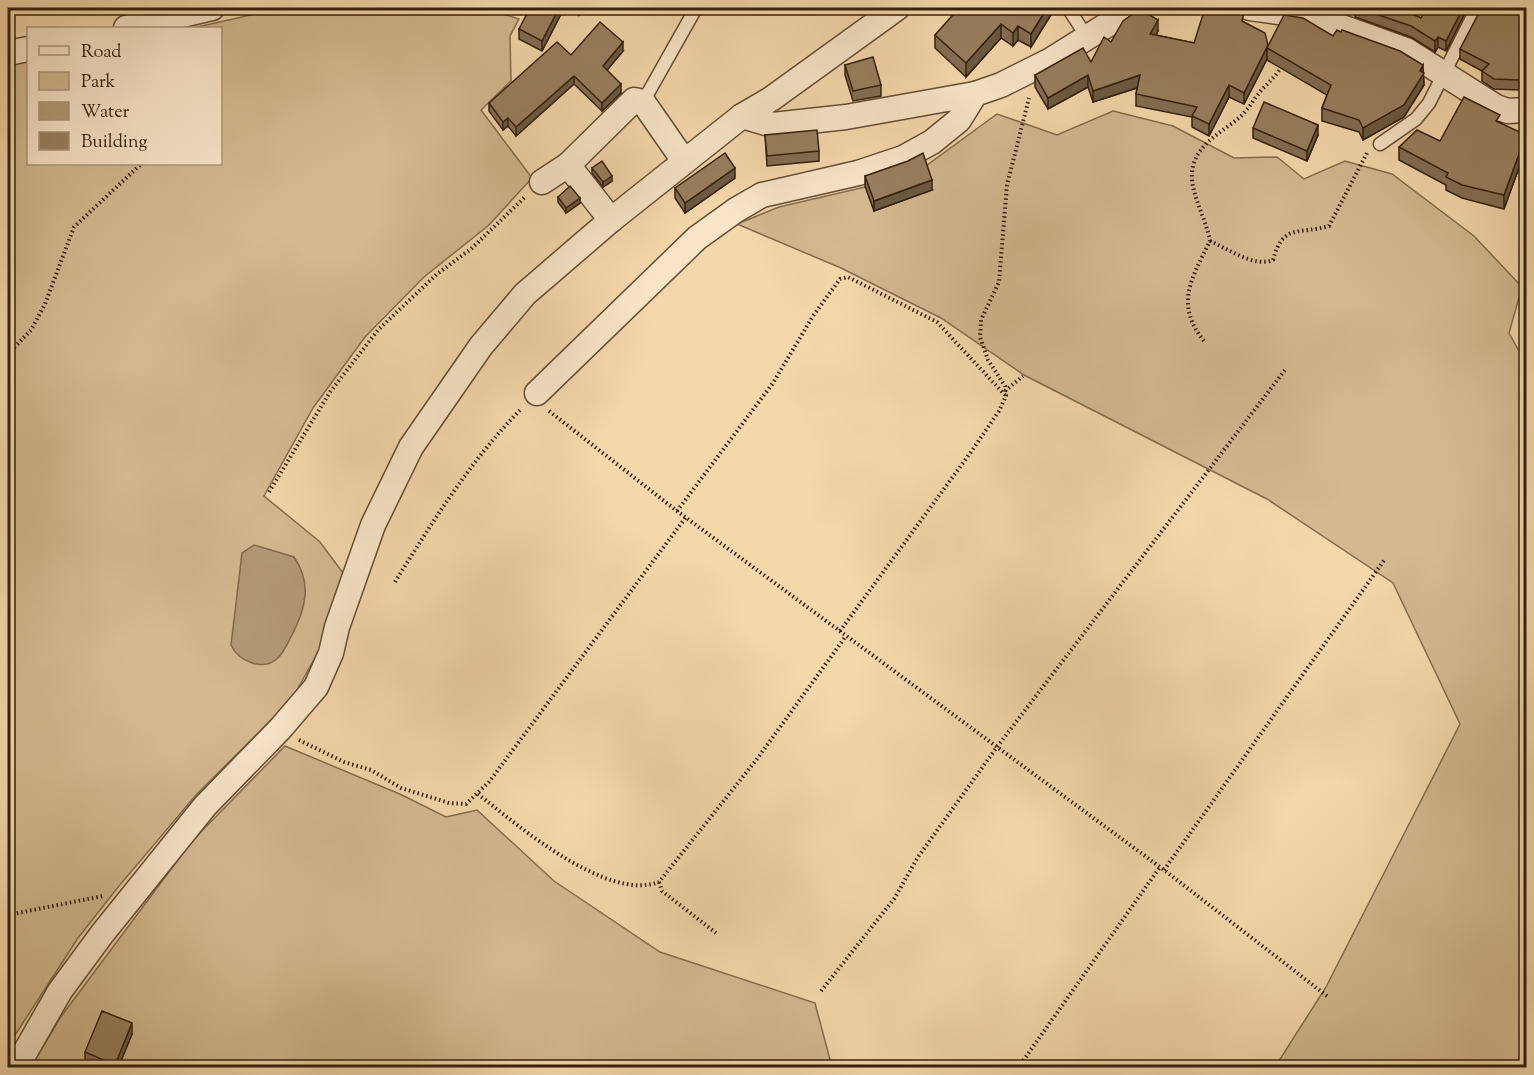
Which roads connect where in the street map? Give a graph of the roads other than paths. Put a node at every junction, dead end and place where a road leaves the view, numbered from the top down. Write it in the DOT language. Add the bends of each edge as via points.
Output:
graph roads {
  1 [pos="212,8"];
  2 [pos="544,8"];
  3 [pos="564,8"];
  4 [pos="696,8"];
  5 [pos="897,8"];
  6 [pos="1068,8"];
  7 [pos="1134,8"];
  8 [pos="1250,8"];
  9 [pos="1477,8"];
  10 [pos="1490,8"];
  11 [pos="1526,11"];
  12 [pos="1314,12"];
  13 [pos="130,27"];
  14 [pos="1087,37"];
  15 [pos="27,49"];
  16 [pos="8,53"];
  17 [pos="1443,75"];
  18 [pos="975,94"];
  19 [pos="643,102"];
  20 [pos="1527,110"];
  21 [pos="742,116"];
  22 [pos="1380,144"];
  23 [pos="684,161"];
  24 [pos="568,165"];
  25 [pos="542,182"];
  26 [pos="611,219"];
  27 [pos="537,393"];
  28 [pos="16,1068"];
  1 -- 13 [label="street"];
  2 -- 3 [label="lane"];
  4 -- 19 [label="lane"];
  5 -- 21 [label="street"];
  6 -- 14 [label="lane"];
  7 -- 14 [label="street"];
  8 -- 12 [label="street"];
  9 -- 17 [label="lane"];
  10 -- 11 [label="street"];
  12 -- 17 [label="street" via="1406,50"];
  14 -- 18 [label="street" via="1034,68"];
  15 -- 16 [label="street"];
  17 -- 20 [label="street" via="1496,107"];
  17 -- 22 [label="lane" via="1416,119"];
  18 -- 21 [label="street" via="846,117 773,125"];
  18 -- 27 [label="street" via="959,120 932,142 903,158 858,173 762,195 736,210 697,238"];
  19 -- 23 [label="street"];
  19 -- 24 [label="street" via="634,100"];
  21 -- 23 [label="street"];
  23 -- 26 [label="street"];
  24 -- 25 [label="street"];
  24 -- 26 [label="street"];
  26 -- 28 [label="street" via="525,294 481,346 411,447 373,525 316,687 205,806 133,896 60,991"];
}
